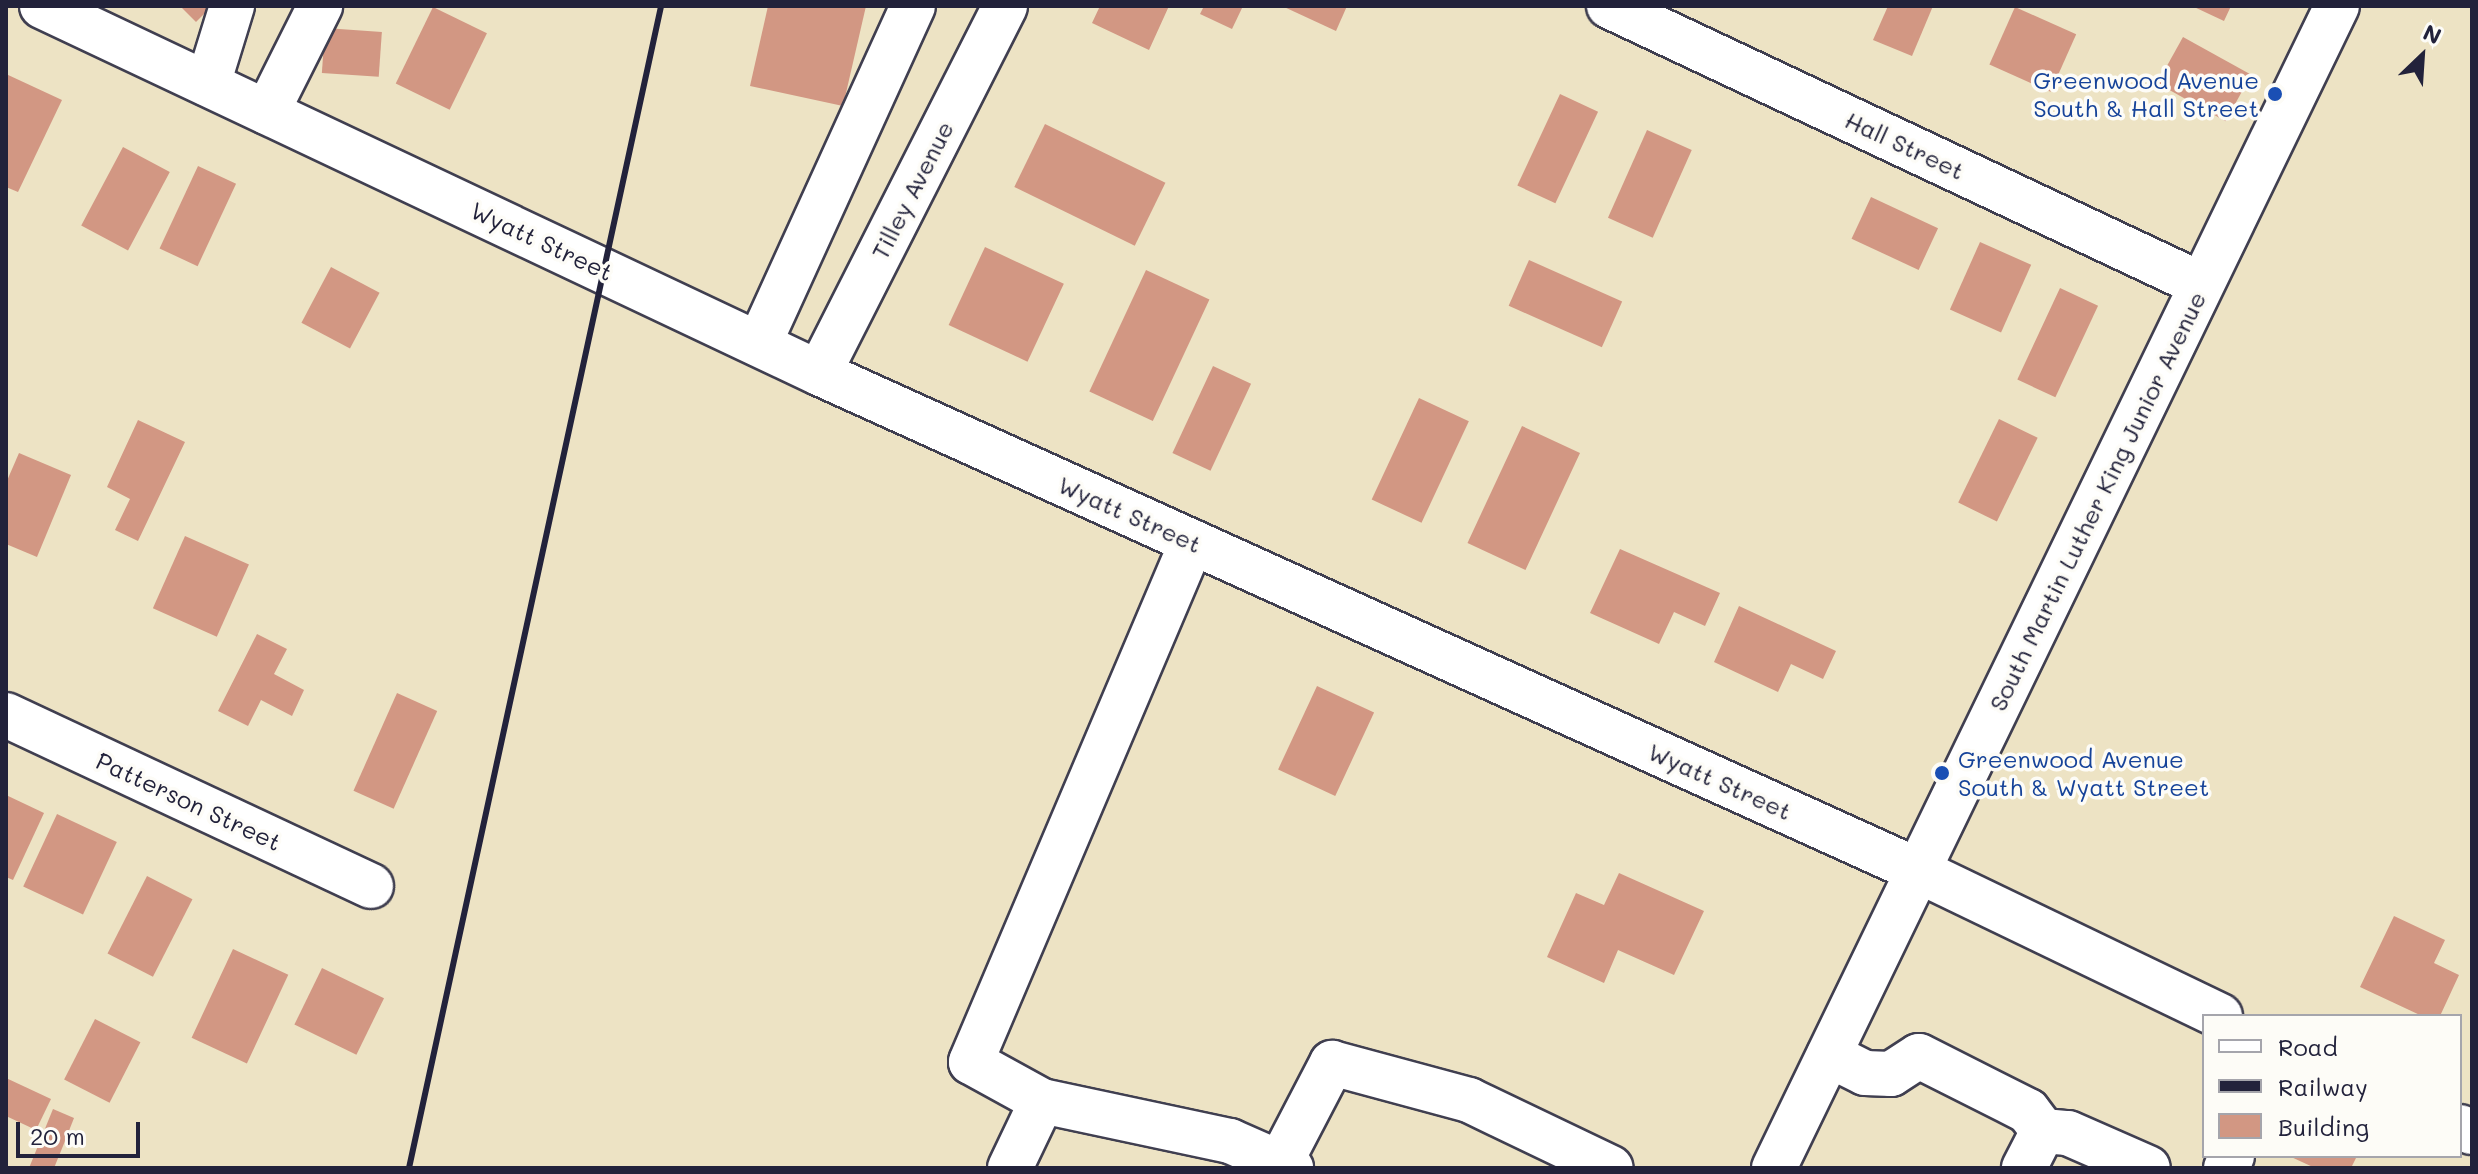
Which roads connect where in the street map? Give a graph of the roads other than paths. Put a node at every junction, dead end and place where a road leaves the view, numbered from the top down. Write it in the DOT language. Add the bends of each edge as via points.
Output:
graph roads {
  1 [pos="42,6"];
  2 [pos="232,6"];
  3 [pos="320,6"];
  4 [pos="913,6"];
  5 [pos="1005,6"];
  6 [pos="1609,6"];
  7 [pos="2337,6"];
  8 [pos="208,84"];
  9 [pos="267,112"];
  10 [pos="2200,284"];
  11 [pos="759,344"];
  12 [pos="819,373"];
  13 [pos="1192,542"];
  14 [pos="6,715"];
  15 [pos="1919,871"];
  16 [pos="371,886"];
  17 [pos="2216,1014"];
  18 [pos="1829,1055"];
  19 [pos="1042,1101"];
  20 [pos="2033,1149"];
  21 [pos="1285,1166"];
  22 [pos="1010,1168"];
  23 [pos="1611,1168"];
  24 [pos="1774,1168"];
  25 [pos="2148,1168"];
  1 -- 8 [label="street, Wyatt Street"];
  2 -- 8 [label="street"];
  3 -- 9 [label="street"];
  4 -- 11 [label="street"];
  5 -- 12 [label="street, Tilley Avenue"];
  6 -- 10 [label="street, Hall Street"];
  7 -- 10 [label="street, South Martin Luther King Junior Avenue"];
  8 -- 9 [label="street, Wyatt Street"];
  9 -- 11 [label="street, Wyatt Street"];
  10 -- 15 [label="street, South Martin Luther King Junior Avenue"];
  11 -- 12 [label="street, Wyatt Street"];
  12 -- 13 [label="street, Wyatt Street"];
  13 -- 15 [label="street, Wyatt Street"];
  13 -- 19 [label="street" via="971,1062"];
  14 -- 16 [label="street, Patterson Street"];
  15 -- 17 [label="street, Wyatt Street"];
  15 -- 18 [label="street, South Martin Luther King Junior Avenue"];
  18 -- 20 [label="street" via="1865,1073 1891,1074 1919,1056 2028,1111"];
  18 -- 24 [label="street, South Martin Luther King Junior Avenue"];
  19 -- 21 [label="street" via="1230,1141"];
  19 -- 22 [label="street"];
  20 -- 25 [label="street" via="2068,1133"];
  21 -- 23 [label="street" via="1332,1063 1469,1100"];
}
